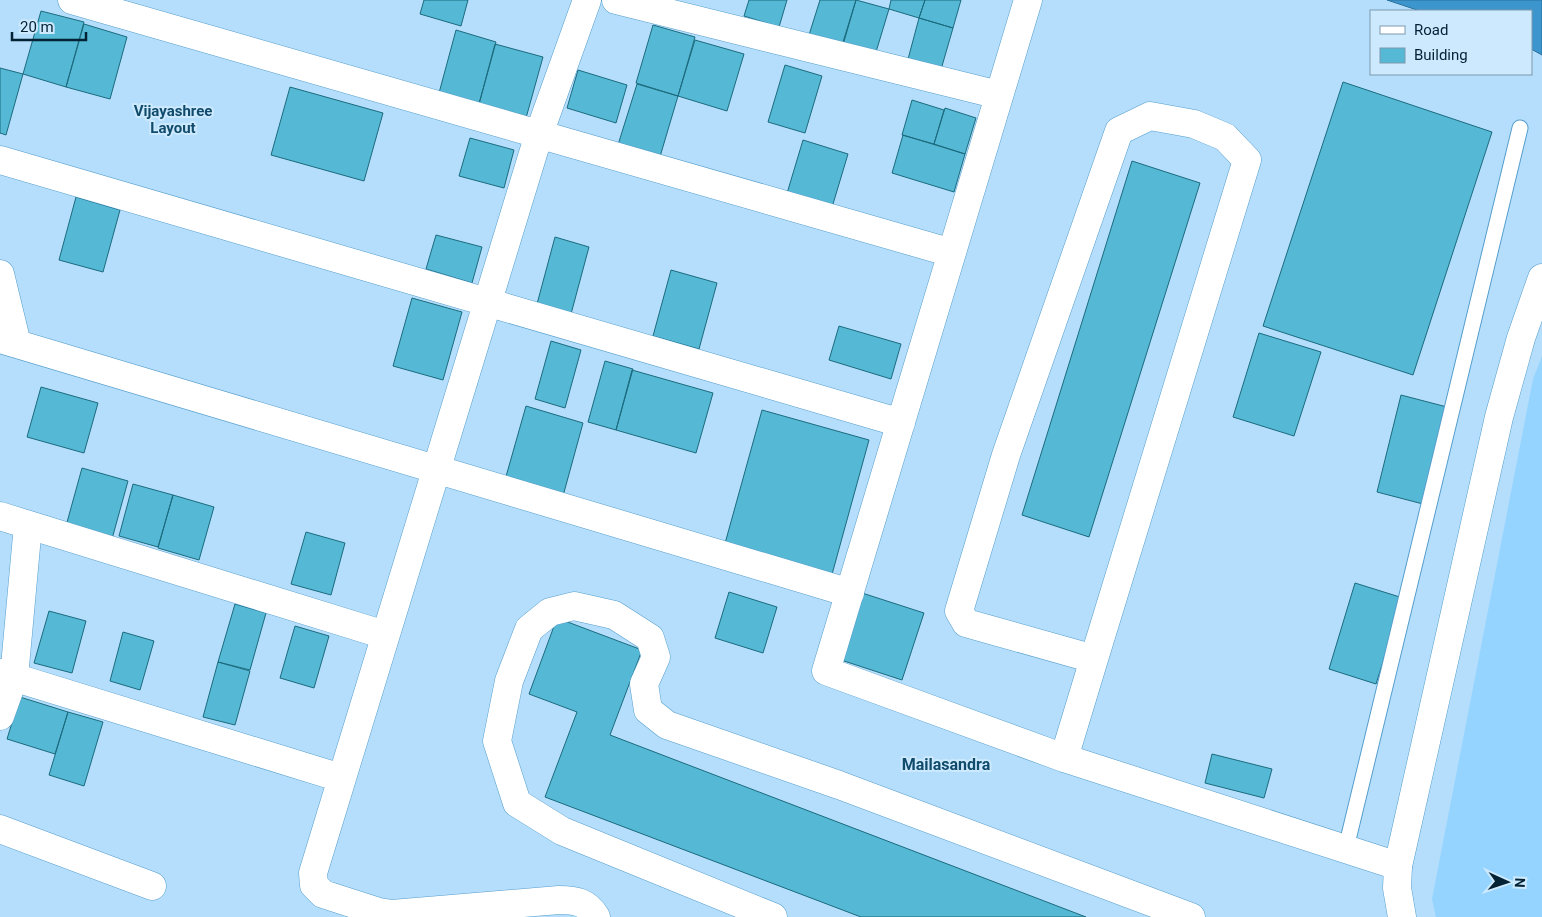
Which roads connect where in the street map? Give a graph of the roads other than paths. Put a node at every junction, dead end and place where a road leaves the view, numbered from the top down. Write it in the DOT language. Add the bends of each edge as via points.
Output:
graph roads {
  1 [pos="72,0"];
  2 [pos="587,0"];
  3 [pos="616,0"];
  4 [pos="1028,0"];
  5 [pos="999,95"];
  6 [pos="1520,128"];
  7 [pos="539,134"];
  8 [pos="0,160"];
  9 [pos="952,253"];
  10 [pos="0,274"];
  11 [pos="1542,278"];
  12 [pos="488,302"];
  13 [pos="9,342"];
  14 [pos="901,423"];
  15 [pos="437,469"];
  16 [pos="0,516"];
  17 [pos="28,525"];
  18 [pos="850,593"];
  19 [pos="385,635"];
  20 [pos="1094,659"];
  21 [pos="7,675"];
  22 [pos="0,716"];
  23 [pos="1064,758"];
  24 [pos="341,778"];
  25 [pos="0,829"];
  26 [pos="1346,848"];
  27 [pos="1398,866"];
  28 [pos="152,886"];
  29 [pos="356,911"];
  30 [pos="596,917"];
  31 [pos="772,917"];
  32 [pos="1191,917"];
  33 [pos="1402,917"];
  1 -- 7 [label="street"];
  2 -- 7 [label="street"];
  3 -- 5 [label="street"];
  4 -- 5 [label="street"];
  5 -- 9 [label="street"];
  6 -- 26 [label="lane"];
  7 -- 9 [label="street"];
  7 -- 12 [label="street"];
  8 -- 12 [label="street"];
  9 -- 14 [label="street"];
  10 -- 13 [label="street"];
  11 -- 27 [label="street" via="1499,417"];
  12 -- 14 [label="street"];
  12 -- 15 [label="street"];
  13 -- 15 [label="street"];
  14 -- 18 [label="street"];
  15 -- 18 [label="street"];
  15 -- 19 [label="street"];
  16 -- 17 [label="street"];
  17 -- 19 [label="street"];
  17 -- 21 [label="street"];
  18 -- 23 [label="street" via="826,671"];
  19 -- 24 [label="street"];
  20 -- 20 [label="street" via="1247,160 1225,137 1194,124 1150,116 1119,131 1006,455 959,610 966,623"];
  20 -- 23 [label="street"];
  21 -- 22 [label="street"];
  21 -- 24 [label="street"];
  23 -- 26 [label="street"];
  24 -- 29 [label="street" via="313,874 314,885 323,894"];
  25 -- 28 [label="street"];
  26 -- 27 [label="street"];
  27 -- 33 [label="street"];
  29 -- 30 [label="street" via="410,914 543,900 574,900 588,905"];
  31 -- 32 [label="street" via="562,831 517,803 498,741 509,681 529,629 550,612 574,606 614,615 650,638 656,657 644,684 648,710 667,724 840,785"];
}
